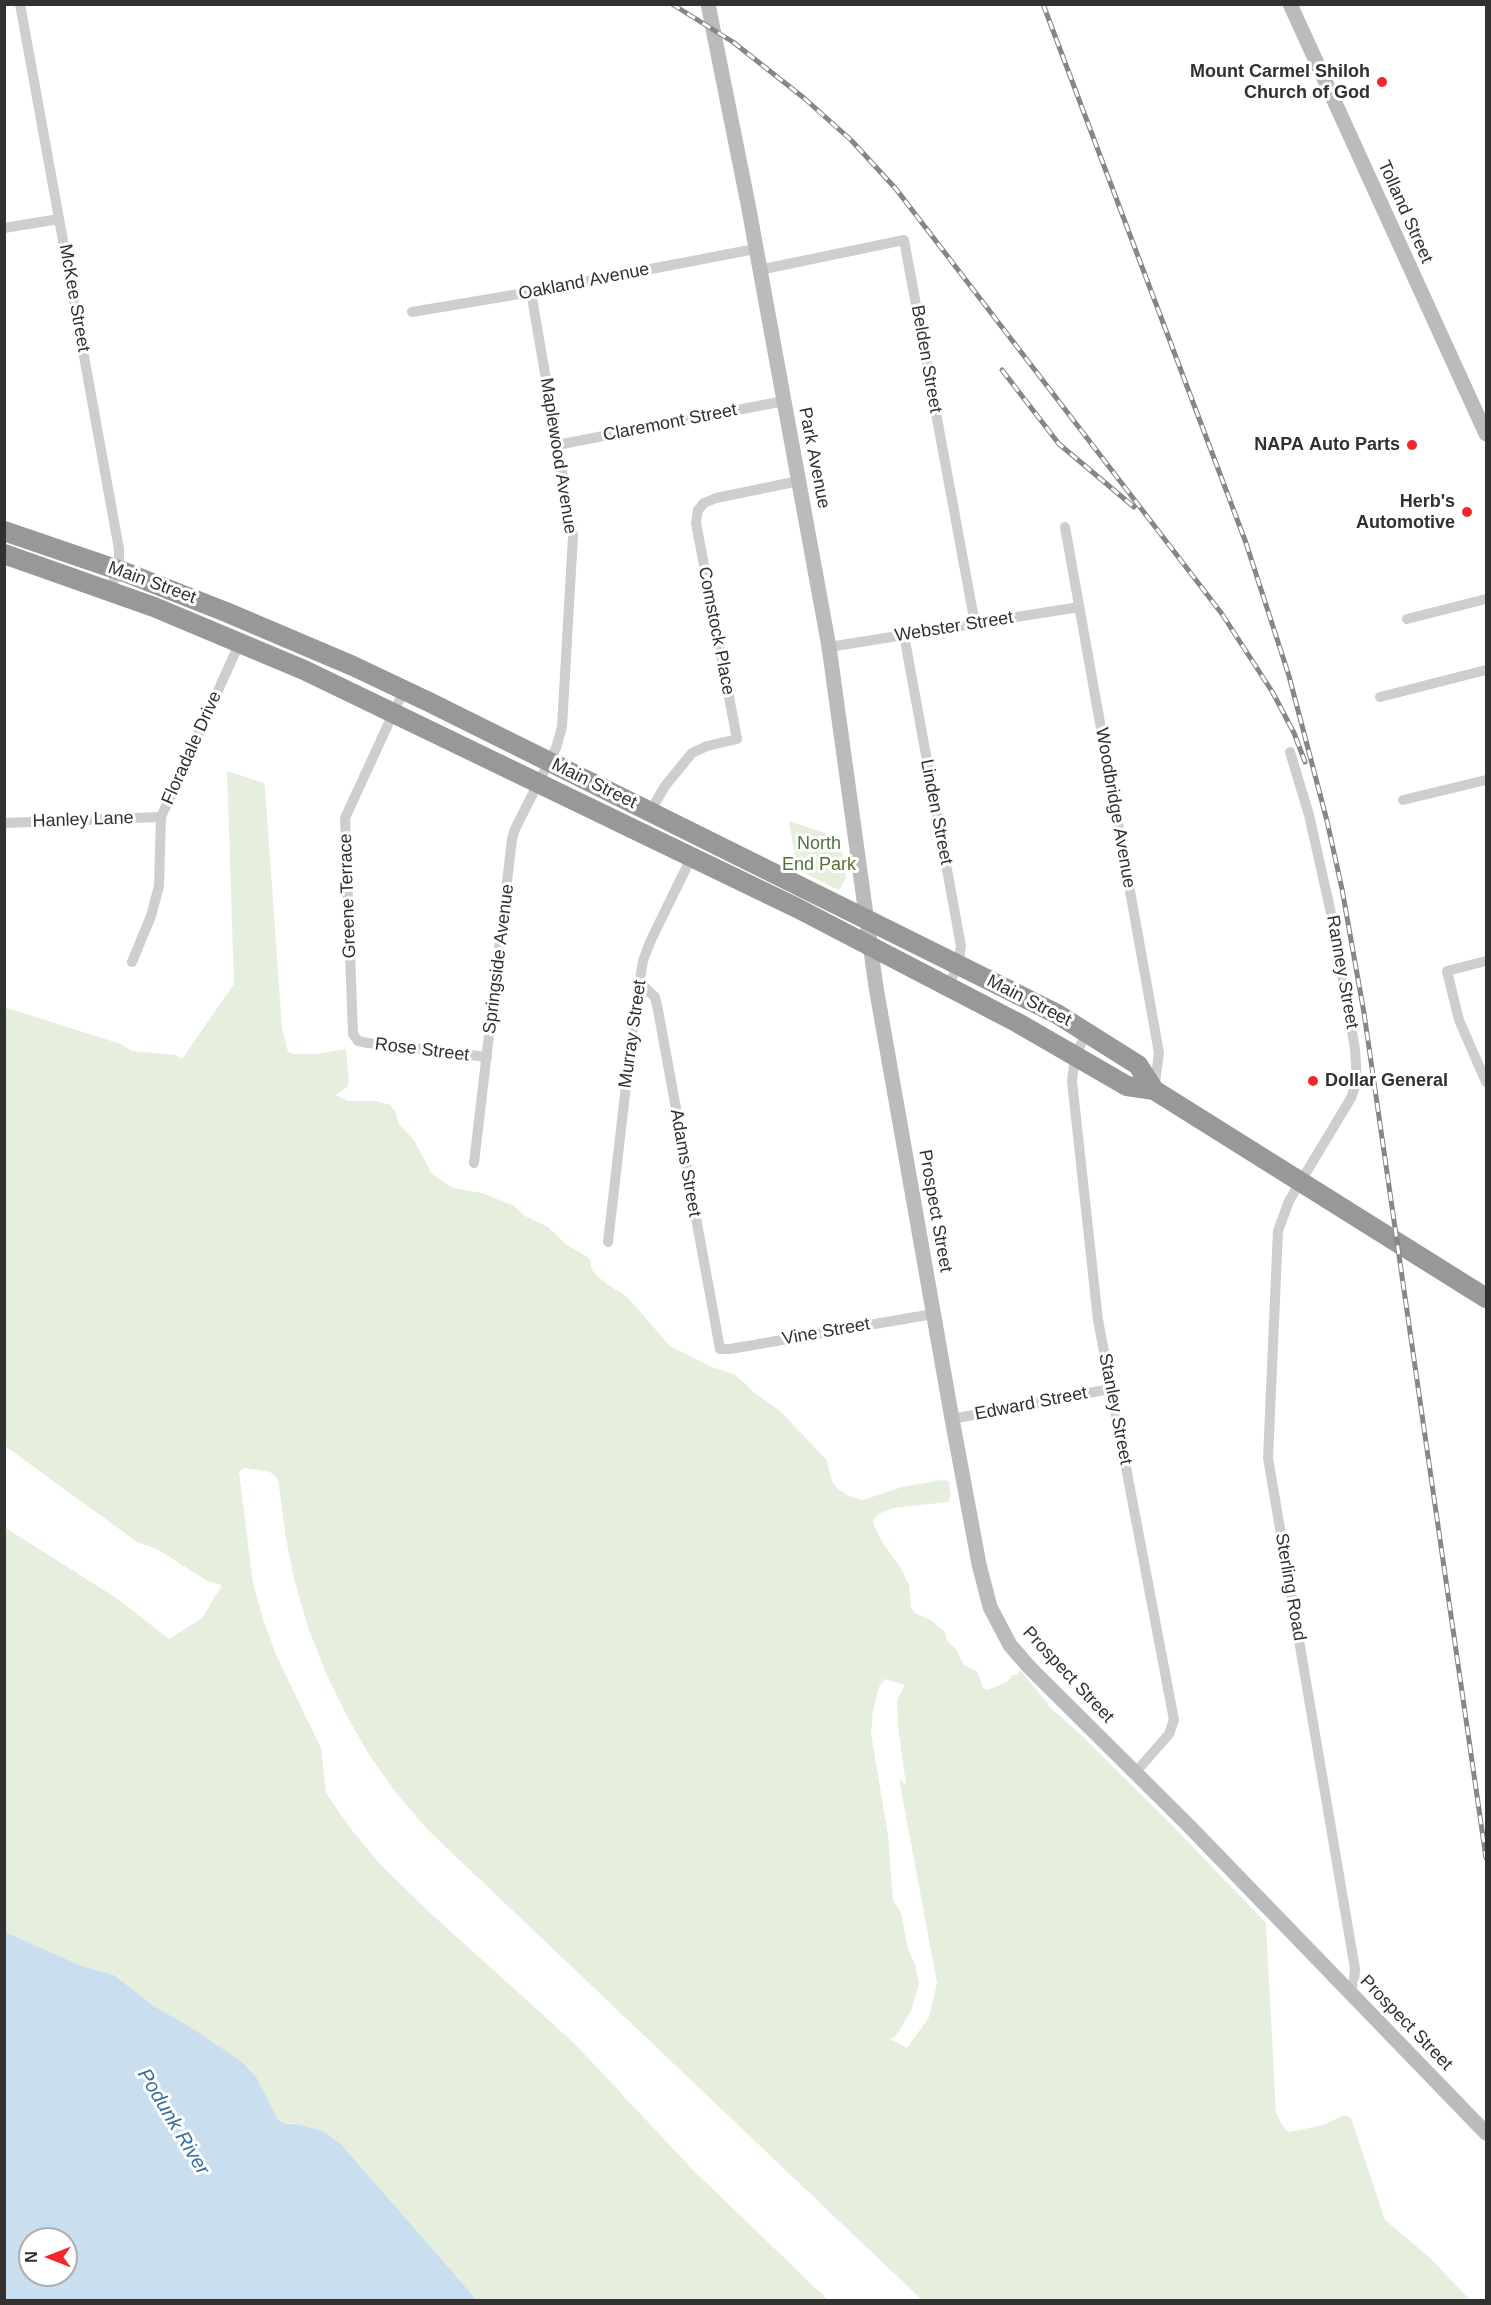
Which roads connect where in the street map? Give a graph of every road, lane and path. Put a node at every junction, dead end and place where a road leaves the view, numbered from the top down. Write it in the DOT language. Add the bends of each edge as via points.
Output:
graph roads {
  1 [pos="20,4"];
  2 [pos="708,4"];
  3 [pos="1290,4"];
  4 [pos="59,219"];
  5 [pos="4,228"];
  6 [pos="755,249"];
  7 [pos="759,270"];
  8 [pos="531,292"];
  9 [pos="412,312"];
  10 [pos="784,401"];
  11 [pos="1486,434"];
  12 [pos="557,445"];
  13 [pos="799,481"];
  14 [pos="1065,526"];
  15 [pos="4,531"];
  16 [pos="4,554"];
  17 [pos="118,570"];
  18 [pos="110,591"];
  19 [pos="1486,599"];
  20 [pos="1079,607"];
  21 [pos="1407,620"];
  22 [pos="975,624"];
  23 [pos="904,635"];
  24 [pos="240,642"];
  25 [pos="829,647"];
  26 [pos="1486,670"];
  27 [pos="404,690"];
  28 [pos="1380,697"];
  29 [pos="394,712"];
  30 [pos="1290,752"];
  31 [pos="549,762"];
  32 [pos="1486,780"];
  33 [pos="538,783"];
  34 [pos="1403,800"];
  35 [pos="650,812"];
  36 [pos="161,817"];
  37 [pos="4,823"];
  38 [pos="701,837"];
  39 [pos="692,856"];
  40 [pos="868,921"];
  41 [pos="871,945"];
  42 [pos="1486,961"];
  43 [pos="132,962"];
  44 [pos="958,966"];
  45 [pos="639,982"];
  46 [pos="948,986"];
  47 [pos="1087,1032"];
  48 [pos="358,1041"];
  49 [pos="1075,1056"];
  50 [pos="487,1057"];
  51 [pos="1486,1082"];
  52 [pos="1154,1090"];
  53 [pos="474,1163"];
  54 [pos="1300,1182"];
  55 [pos="608,1242"];
  56 [pos="1486,1298"];
  57 [pos="933,1314"];
  58 [pos="720,1349"];
  59 [pos="1110,1389"];
  60 [pos="952,1419"];
  61 [pos="1135,1773"];
  62 [pos="1350,1993"];
  63 [pos="1486,2133"];
  1 -- 4 [label="street, McKee Street"];
  2 -- 6 [label="main road, Park Avenue"];
  3 -- 11 [label="main road, Tolland Street"];
  4 -- 5 [label="street"];
  4 -- 17 [label="street, McKee Street" via="120,550"];
  6 -- 7 [label="main road, Park Avenue"];
  6 -- 8 [label="street, Oakland Avenue"];
  7 -- 10 [label="main road, Park Avenue"];
  7 -- 22 [label="street, Belden Street" via="904,240"];
  8 -- 9 [label="street, Oakland Avenue"];
  8 -- 12 [label="street, Maplewood Avenue"];
  10 -- 12 [label="street, Claremont Street"];
  10 -- 13 [label="main road, Park Avenue"];
  12 -- 31 [label="street, Maplewood Avenue" via="573,550 562,727"];
  13 -- 25 [label="main road, Park Avenue"];
  13 -- 35 [label="street, Comstock Place" via="716,498 698,510 696,523 737,740 692,753"];
  14 -- 20 [label="street, Woodbridge Avenue"];
  15 -- 17 [label="highway, Main Street"];
  16 -- 18 [label="highway, Main Street"];
  17 -- 18 [label="street, McKee Street"];
  17 -- 27 [label="highway, Main Street" via="277,633"];
  18 -- 24 [label="highway, Main Street"];
  19 -- 21 [label="street"];
  20 -- 22 [label="street, Webster Street"];
  20 -- 52 [label="street, Woodbridge Avenue" via="1159,1053"];
  22 -- 23 [label="street, Webster Street"];
  23 -- 25 [label="street, Webster Street"];
  23 -- 44 [label="street, Linden Street" via="961,946"];
  24 -- 29 [label="highway, Main Street"];
  24 -- 36 [label="street, Floradale Drive"];
  25 -- 40 [label="main road, Park Avenue"];
  26 -- 28 [label="street"];
  27 -- 29 [label="street, Greene Terrace"];
  27 -- 31 [label="highway, Main Street"];
  29 -- 33 [label="highway, Main Street"];
  29 -- 48 [label="street, Greene Terrace" via="345,818 352,1024"];
  30 -- 54 [label="street, Ranney Street" via="1310,815 1331,911 1357,1065 1351,1098"];
  31 -- 33 [label="street, Springside Avenue"];
  31 -- 35 [label="highway, Main Street"];
  32 -- 34 [label="street"];
  33 -- 39 [label="highway, Main Street"];
  33 -- 50 [label="street, Springside Avenue" via="512,839"];
  35 -- 38 [label="highway, Main Street"];
  36 -- 37 [label="street, Hanley Lane"];
  36 -- 43 [label="street, Floradale Drive" via="159,886"];
  38 -- 39 [label="street, Murray Street"];
  38 -- 40 [label="highway, Main Street"];
  39 -- 41 [label="highway, Main Street"];
  39 -- 45 [label="street, Murray Street" via="650,942"];
  40 -- 41 [label="main road, Prospect Street"];
  40 -- 44 [label="highway, Main Street"];
  41 -- 46 [label="highway, Main Street"];
  41 -- 57 [label="main road, Prospect Street"];
  42 -- 51 [label="street" via="1447,971 1459,1020"];
  44 -- 46 [label="street, Linden Street"];
  44 -- 47 [label="highway, Main Street"];
  45 -- 55 [label="street, Murray Street"];
  45 -- 58 [label="street, Adams Street" via="655,997 658,1010"];
  46 -- 49 [label="highway, Main Street"];
  47 -- 49 [label="street, Stanley Street"];
  47 -- 52 [label="highway, Main Street" via="1138,1065"];
  48 -- 50 [label="street, Rose Street"];
  49 -- 52 [label="highway, Main Street" via="1128,1086"];
  49 -- 59 [label="street, Stanley Street" via="1072,1081 1098,1320"];
  50 -- 53 [label="street, Springside Avenue"];
  52 -- 54 [label="highway, Main Street"];
  54 -- 56 [label="highway, Main Street"];
  54 -- 62 [label="street, Sterling Road" via="1278,1231 1268,1458 1355,1969"];
  57 -- 58 [label="street, Vine Street"];
  57 -- 60 [label="main road, Prospect Street"];
  59 -- 60 [label="street, Edward Street"];
  59 -- 61 [label="street, Stanley Street" via="1174,1720 1169,1734"];
  60 -- 61 [label="main road, Prospect Street" via="983,1583 998,1624 1018,1655"];
  61 -- 62 [label="main road, Prospect Street"];
  62 -- 63 [label="main road, Prospect Street"];
}
